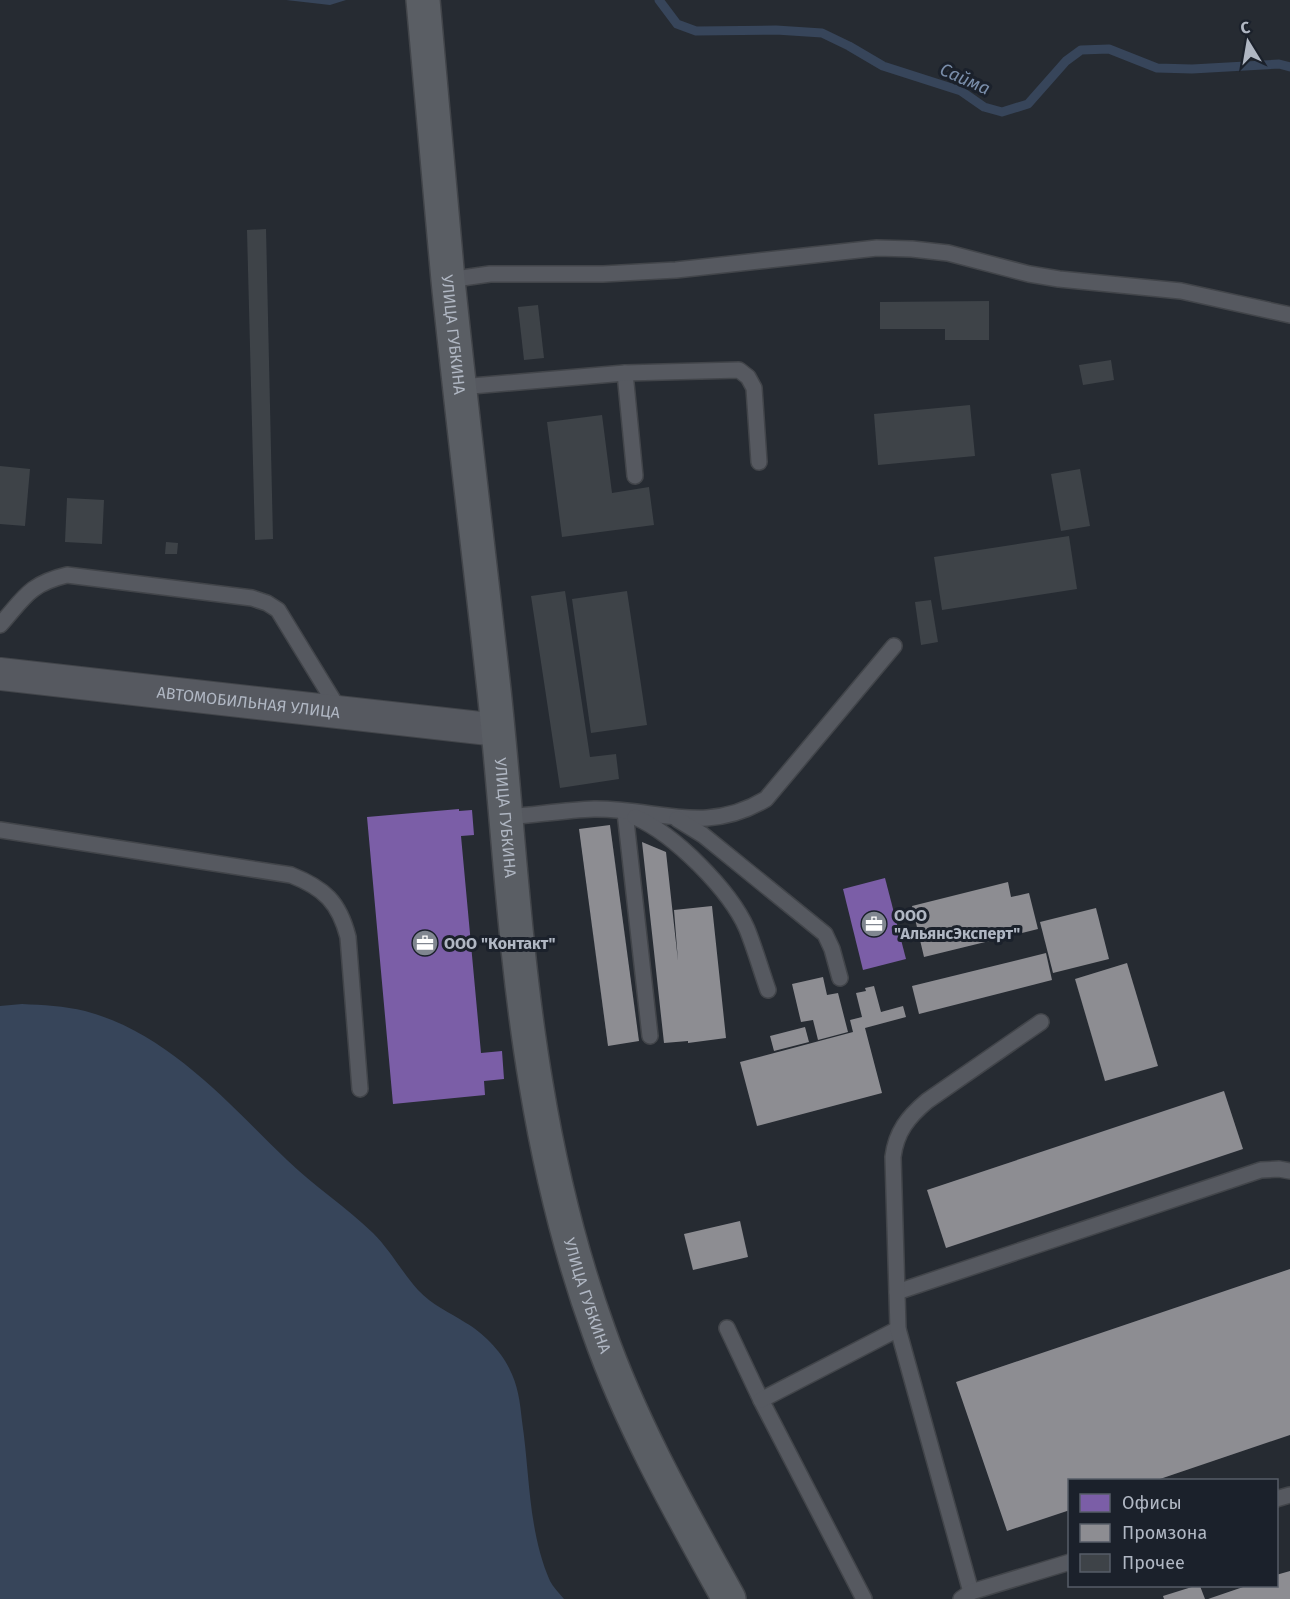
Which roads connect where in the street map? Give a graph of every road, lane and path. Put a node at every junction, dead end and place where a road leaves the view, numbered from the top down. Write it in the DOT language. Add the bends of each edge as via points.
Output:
graph roads {
  1 [pos="423,0"];
  2 [pos="448,280"];
  3 [pos="1290,315"];
  4 [pos="625,373"];
  5 [pos="460,387"];
  6 [pos="759,462"];
  7 [pos="635,476"];
  8 [pos="0,625"];
  9 [pos="894,646"];
  10 [pos="0,674"];
  11 [pos="341,713"];
  12 [pos="498,730"];
  13 [pos="625,812"];
  14 [pos="507,817"];
  15 [pos="677,819"];
  16 [pos="0,830"];
  17 [pos="840,978"];
  18 [pos="768,990"];
  19 [pos="1041,1022"];
  20 [pos="650,1035"];
  21 [pos="360,1089"];
  22 [pos="1290,1172"];
  23 [pos="897,1292"];
  24 [pos="727,1328"];
  25 [pos="898,1329"];
  26 [pos="761,1400"];
  27 [pos="1068,1563"];
  28 [pos="966,1595"];
  29 [pos="729,1599"];
  30 [pos="864,1599"];
  1 -- 2 [label="street, УЛИЦА ГУБКИНА"];
  2 -- 3 [label="lane" via="490,274 676,270 867,249 912,249 948,253 1059,279 1180,291"];
  2 -- 5 [label="street, УЛИЦА ГУБКИНА"];
  4 -- 5 [label="lane"];
  4 -- 6 [label="lane" via="739,370 754,388"];
  4 -- 7 [label="lane"];
  5 -- 12 [label="street, УЛИЦА ГУБКИНА"];
  8 -- 11 [label="lane" via="32,589 67,575 252,598 278,610"];
  9 -- 15 [label="lane" via="766,799 727,815"];
  10 -- 11 [label="street, АВТОМОБИЛЬНАЯ УЛИЦА"];
  11 -- 12 [label="street, АВТОМОБИЛЬНАЯ УЛИЦА"];
  12 -- 14 [label="street, УЛИЦА ГУБКИНА"];
  13 -- 14 [label="lane" via="594,809"];
  13 -- 15 [label="lane"];
  13 -- 18 [label="lane" via="646,821 678,845 730,902 746,928"];
  13 -- 20 [label="lane"];
  14 -- 29 [label="street, УЛИЦА ГУБКИНА" via="535,1080 567,1229 599,1334 623,1394 646,1446"];
  15 -- 17 [label="lane" via="691,826 825,934"];
  16 -- 21 [label="lane" via="291,875 312,884 329,897 343,917 348,937"];
  19 -- 23 [label="lane" via="927,1101 903,1126 893,1157"];
  22 -- 23 [label="lane" via="1261,1170"];
  23 -- 25 [label="lane"];
  24 -- 26 [label="lane"];
  25 -- 26 [label="lane"];
  25 -- 28 [label="lane"];
  26 -- 30 [label="lane"];
  27 -- 28 [label="lane"];
}
